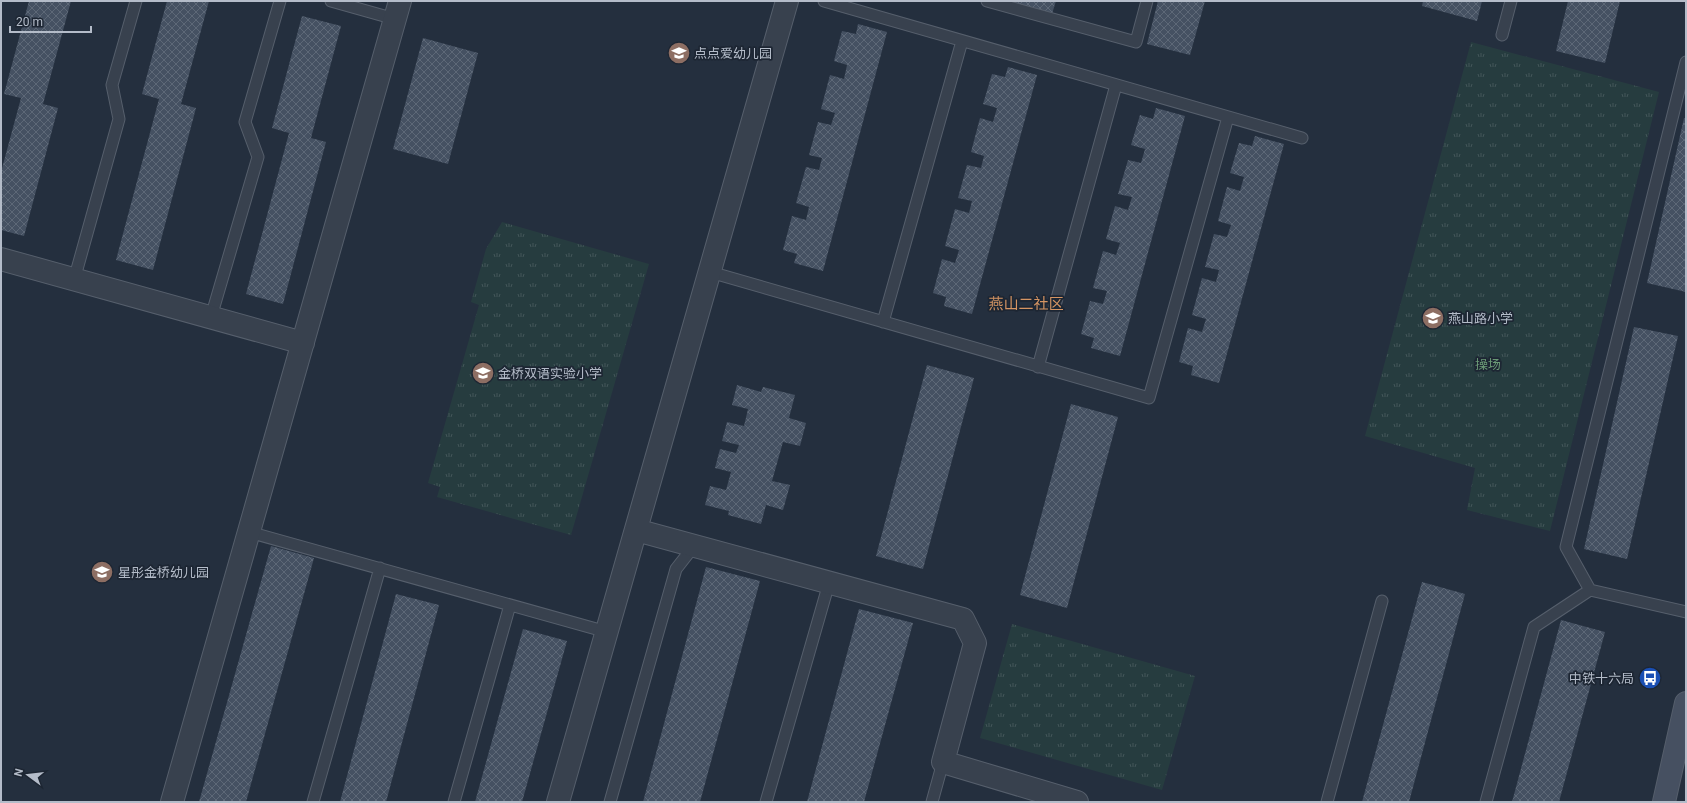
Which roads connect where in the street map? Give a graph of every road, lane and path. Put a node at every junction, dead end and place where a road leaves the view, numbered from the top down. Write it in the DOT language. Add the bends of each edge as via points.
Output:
graph roads {
  1 [pos="136,1"];
  2 [pos="280,1"];
  3 [pos="331,1"];
  4 [pos="787,1"];
  5 [pos="824,1"];
  6 [pos="987,1"];
  7 [pos="1147,1"];
  8 [pos="1511,1"];
  9 [pos="398,10"];
  10 [pos="1502,35"];
  11 [pos="962,40"];
  12 [pos="1686,62"];
  13 [pos="1116,85"];
  14 [pos="1228,117"];
  15 [pos="1302,138"];
  16 [pos="1,259"];
  17 [pos="710,272"];
  18 [pos="74,280"];
  19 [pos="211,317"];
  20 [pos="883,322"];
  21 [pos="303,343"];
  22 [pos="1038,367"];
  23 [pos="636,530"];
  24 [pos="249,532"];
  25 [pos="694,546"];
  26 [pos="380,568"];
  27 [pos="829,582"];
  28 [pos="1590,590"];
  29 [pos="1382,601"];
  30 [pos="510,605"];
  31 [pos="1686,612"];
  32 [pos="607,632"];
  33 [pos="1686,702"];
  34 [pos="943,762"];
  35 [pos="172,802"];
  36 [pos="313,802"];
  37 [pos="454,802"];
  38 [pos="558,802"];
  39 [pos="610,802"];
  40 [pos="766,802"];
  41 [pos="932,802"];
  42 [pos="1077,802"];
  43 [pos="1327,802"];
  44 [pos="1486,802"];
  45 [pos="1664,802"];
  1 -- 18 [label="lane" via="112,85 119,119"];
  2 -- 19 [label="lane" via="245,122 258,157"];
  3 -- 9 [label="lane"];
  4 -- 17 [label="street"];
  5 -- 11 [label="lane"];
  6 -- 7 [label="lane" via="1136,42"];
  8 -- 10 [label="lane"];
  9 -- 21 [label="street"];
  11 -- 13 [label="lane"];
  11 -- 20 [label="lane"];
  12 -- 28 [label="lane" via="1566,547"];
  13 -- 14 [label="lane"];
  13 -- 22 [label="lane"];
  14 -- 15 [label="lane"];
  14 -- 22 [label="lane" via="1149,398"];
  16 -- 18 [label="street"];
  17 -- 20 [label="lane"];
  17 -- 23 [label="street"];
  18 -- 19 [label="street"];
  19 -- 21 [label="street"];
  20 -- 22 [label="lane"];
  21 -- 24 [label="street"];
  23 -- 25 [label="street"];
  23 -- 32 [label="street"];
  24 -- 26 [label="lane"];
  24 -- 35 [label="street"];
  25 -- 27 [label="street"];
  25 -- 39 [label="lane" via="676,569"];
  26 -- 30 [label="lane"];
  26 -- 36 [label="lane"];
  27 -- 34 [label="street" via="963,619 975,643"];
  27 -- 40 [label="lane"];
  28 -- 31 [label="lane"];
  28 -- 44 [label="lane" via="1534,627"];
  29 -- 43 [label="lane"];
  30 -- 32 [label="lane"];
  30 -- 37 [label="lane"];
  32 -- 38 [label="street"];
  33 -- 45 [label="main road"];
  34 -- 41 [label="lane"];
  34 -- 42 [label="street"];
}
